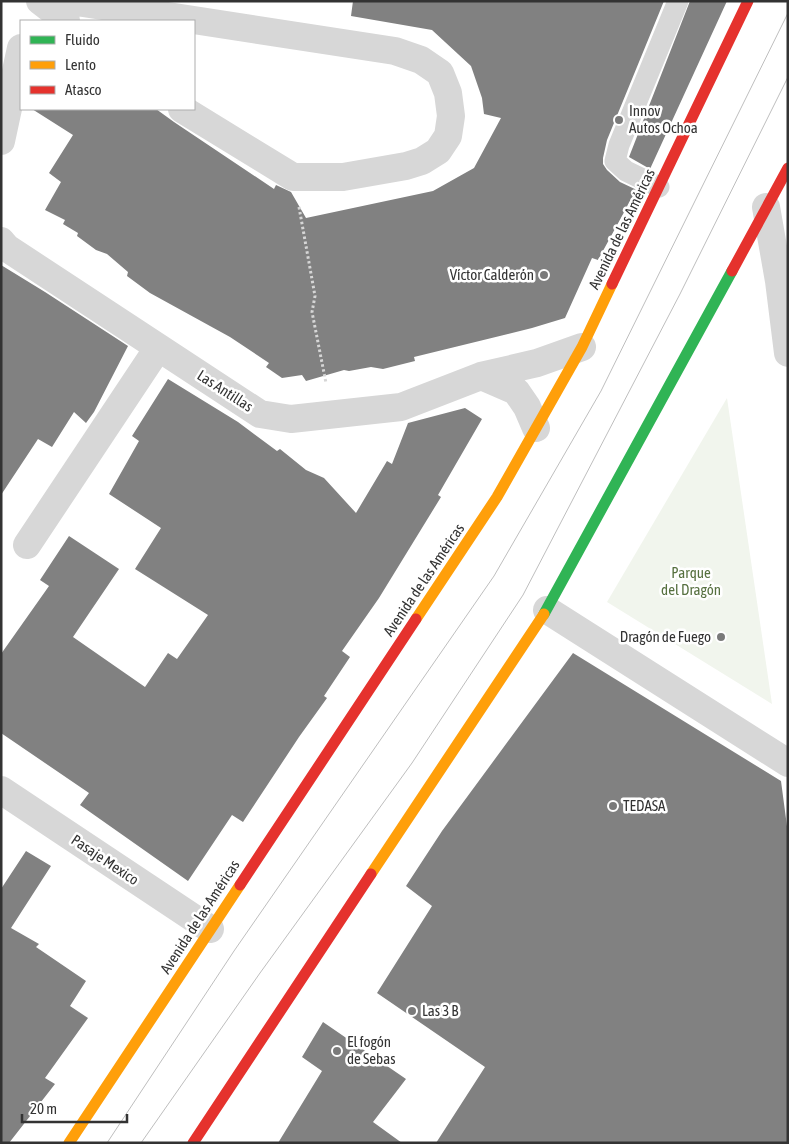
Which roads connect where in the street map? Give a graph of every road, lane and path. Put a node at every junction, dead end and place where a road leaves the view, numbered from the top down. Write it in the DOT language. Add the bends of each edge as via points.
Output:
graph roads {
  1 [pos="31,1"];
  2 [pos="40,1"];
  3 [pos="70,1"];
  4 [pos="678,1"];
  5 [pos="744,3"];
  6 [pos="27,20"];
  7 [pos="65,20"];
  8 [pos="194,20"];
  9 [pos="195,20"];
  10 [pos="20,53"];
  11 [pos="184,110"];
  12 [pos="1,142"];
  13 [pos="788,168"];
  14 [pos="293,178"];
  15 [pos="659,187"];
  16 [pos="766,207"];
  17 [pos="1,241"];
  18 [pos="582,347"];
  19 [pos="158,348"];
  20 [pos="788,353"];
  21 [pos="481,376"];
  22 [pos="332,413"];
  23 [pos="536,428"];
  24 [pos="27,545"];
  25 [pos="547,610"];
  26 [pos="788,763"];
  27 [pos="1,790"];
  28 [pos="210,929"];
  29 [pos="69,1143"];
  30 [pos="193,1143"];
  1 -- 6 [label="street"];
  2 -- 7 [label="street"];
  3 -- 8 [label="street"];
  4 -- 15 [label="lane" via="615,161 626,171"];
  5 -- 15 [label="main road, Avenida de las Américas"];
  9 -- 14 [label="street" via="395,51 421,60 440,73 448,92 451,116 448,136 438,151 406,166 343,177"];
  10 -- 12 [label="street"];
  11 -- 14 [label="street"];
  13 -- 16 [label="main road"];
  14 -- 22 [label="path" via="315,296 312,312"];
  15 -- 18 [label="main road, Avenida de las Américas"];
  16 -- 20 [label="street"];
  16 -- 25 [label="main road"];
  17 -- 19 [label="street, Las Antillas"];
  18 -- 21 [label="street, Las Antillas" via="537,363"];
  18 -- 23 [label="main road, Avenida de las Américas"];
  19 -- 22 [label="street, Las Antillas" via="260,414 291,419"];
  19 -- 24 [label="street"];
  21 -- 22 [label="street, Las Antillas" via="401,407"];
  21 -- 23 [label="street" via="516,390"];
  23 -- 28 [label="main road, Avenida de las Américas" via="497,497"];
  25 -- 26 [label="street"];
  25 -- 30 [label="main road"];
  27 -- 28 [label="street, Pasaje Mexico"];
  28 -- 29 [label="main road, Avenida de las Américas"];
}
